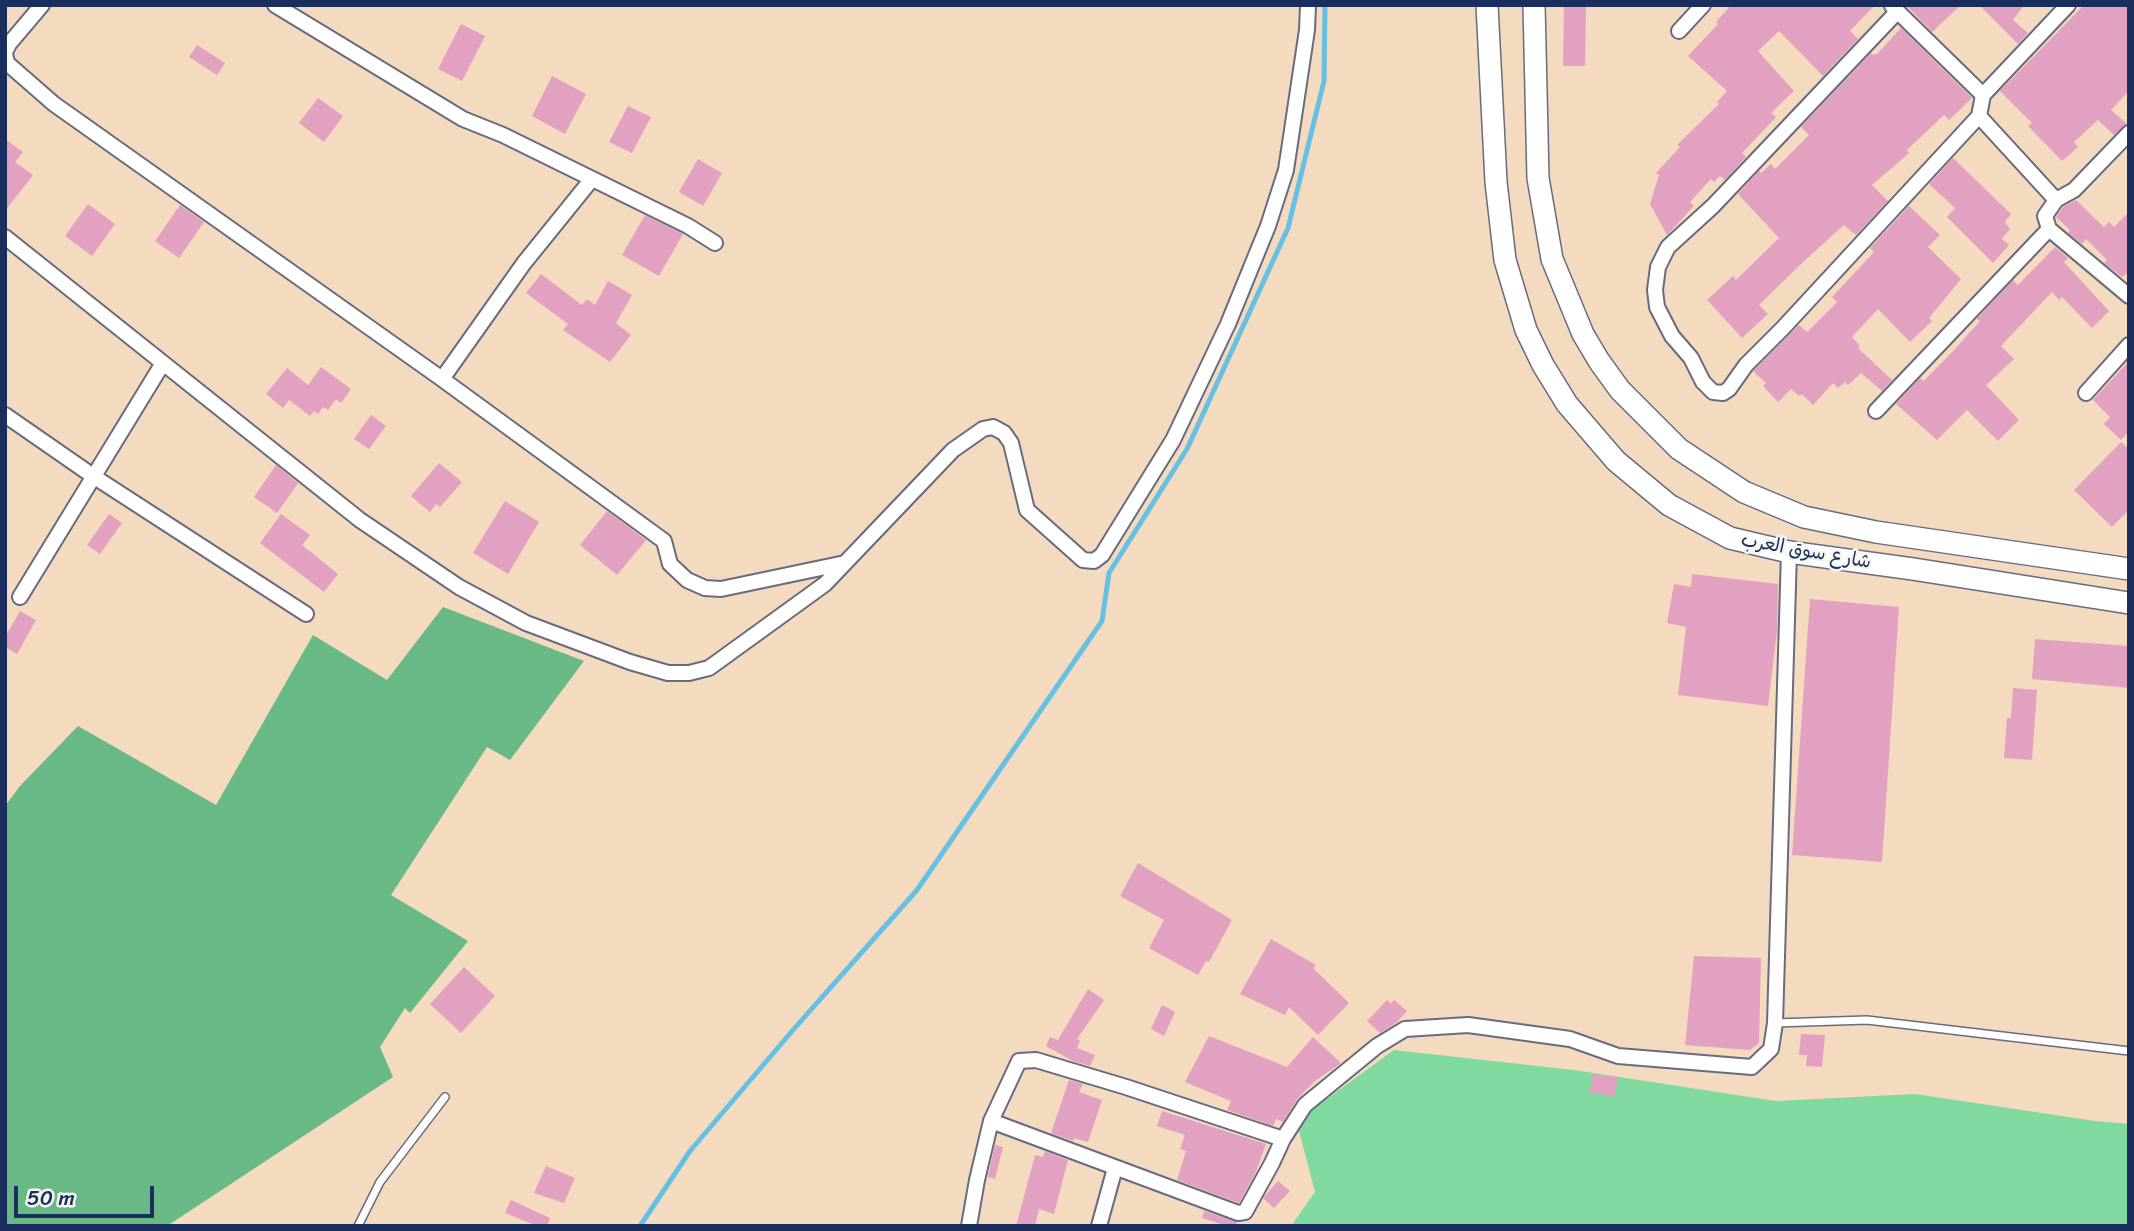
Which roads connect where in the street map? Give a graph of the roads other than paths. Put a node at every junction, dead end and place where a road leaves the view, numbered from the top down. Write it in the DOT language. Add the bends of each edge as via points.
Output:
graph roads {
  1 [pos="42,5"];
  2 [pos="275,5"];
  3 [pos="1308,5"];
  4 [pos="1487,5"];
  5 [pos="1534,5"];
  6 [pos="1703,5"];
  7 [pos="2068,5"];
  8 [pos="1894,9"];
  9 [pos="1679,31"];
  10 [pos="5,53"];
  11 [pos="1983,96"];
  12 [pos="1979,116"];
  13 [pos="2129,134"];
  14 [pos="592,178"];
  15 [pos="2056,200"];
  16 [pos="2049,229"];
  17 [pos="5,237"];
  18 [pos="715,243"];
  19 [pos="2129,296"];
  20 [pos="2129,345"];
  21 [pos="163,363"];
  22 [pos="442,379"];
  23 [pos="2086,393"];
  24 [pos="1876,411"];
  25 [pos="5,415"];
  26 [pos="93,476"];
  27 [pos="1789,552"];
  28 [pos="845,563"];
  29 [pos="2129,569"];
  30 [pos="20,597"];
  31 [pos="2129,603"];
  32 [pos="306,614"];
  33 [pos="1775,1023"];
  34 [pos="2129,1051"];
  35 [pos="445,1097"];
  36 [pos="990,1121"];
  37 [pos="1283,1139"];
  38 [pos="1115,1168"];
  39 [pos="358,1226"];
  40 [pos="970,1226"];
  41 [pos="1099,1226"];
  1 -- 10 [label="street"];
  2 -- 14 [label="street" via="463,119"];
  3 -- 28 [label="street" via="1286,170 1268,226 1173,440 1102,555 1094,561 1083,560 1027,510 1011,443 993,427 953,450"];
  4 -- 27 [label="main road, شارع سوق العرب" via="1504,260 1526,330 1543,365 1567,404 1616,461 1669,505 1730,538"];
  5 -- 29 [label="main road" via="1538,178 1552,259 1599,361 1620,390 1679,449 1744,492 1804,517"];
  6 -- 9 [label="street"];
  7 -- 11 [label="street"];
  8 -- 11 [label="street"];
  8 -- 12 [label="street" via="1713,206 1668,247 1658,267 1657,307 1703,382 1713,392 1729,389 1746,365"];
  10 -- 22 [label="street" via="7,63 54,104"];
  11 -- 12 [label="street"];
  12 -- 15 [label="street"];
  13 -- 15 [label="street" via="2074,190"];
  14 -- 18 [label="street"];
  14 -- 22 [label="street" via="524,263"];
  15 -- 16 [label="street" via="2045,216"];
  16 -- 19 [label="street"];
  16 -- 24 [label="street"];
  17 -- 21 [label="street"];
  20 -- 23 [label="street"];
  21 -- 26 [label="street"];
  21 -- 28 [label="street" via="360,520 459,587 526,623 630,662 668,673 709,668 825,584"];
  22 -- 28 [label="street" via="664,541 670,564 687,580 721,589"];
  25 -- 26 [label="street"];
  26 -- 30 [label="street"];
  26 -- 32 [label="street"];
  27 -- 31 [label="main road, شارع سوق العرب"];
  27 -- 33 [label="street"];
  33 -- 34 [label="lane" via="1867,1020"];
  33 -- 37 [label="street" via="1771,1049 1752,1067 1618,1056 1570,1039 1468,1025 1405,1029 1305,1105"];
  35 -- 39 [label="lane" via="380,1182"];
  36 -- 37 [label="street" via="1019,1061 1036,1060"];
  36 -- 38 [label="street"];
  36 -- 40 [label="street"];
  37 -- 38 [label="street" via="1245,1212"];
  38 -- 41 [label="street"];
}
